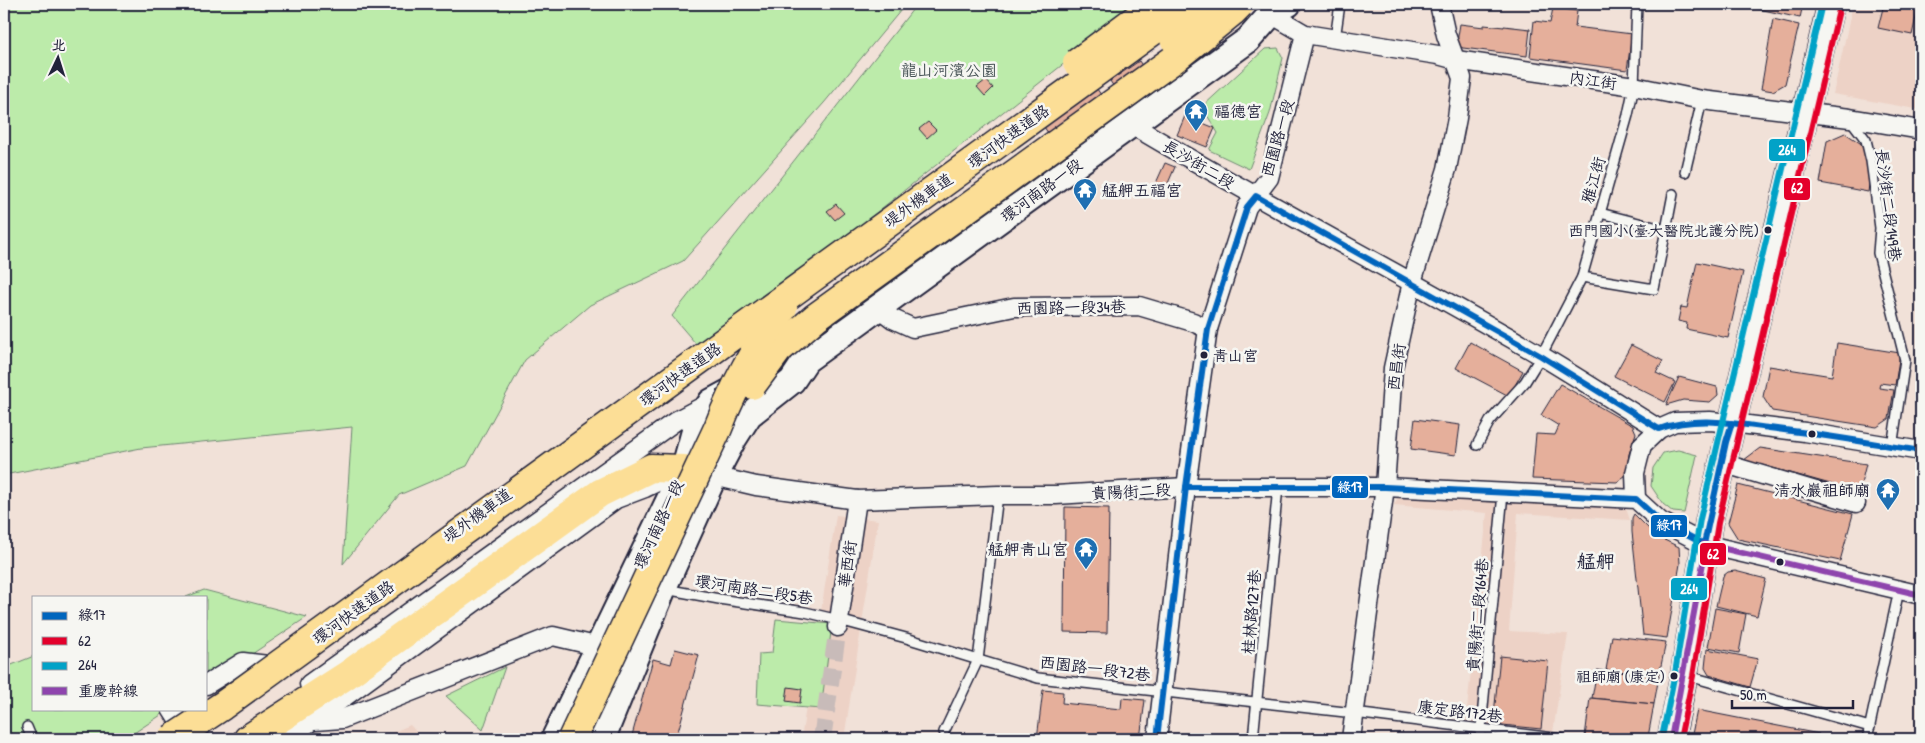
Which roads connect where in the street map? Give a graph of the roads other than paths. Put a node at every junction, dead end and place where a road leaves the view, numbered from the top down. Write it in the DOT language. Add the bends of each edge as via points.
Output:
graph roads {
  1 [pos="1155,4"];
  2 [pos="1163,4"];
  3 [pos="1184,4"];
  4 [pos="1214,4"];
  5 [pos="1240,4"];
  6 [pos="1340,4"];
  7 [pos="1439,4"];
  8 [pos="1637,4"];
  9 [pos="1831,4"];
  10 [pos="1277,7"];
  11 [pos="1305,34"];
  12 [pos="1335,39"];
  13 [pos="1456,60"];
  14 [pos="1634,86"];
  15 [pos="1702,100"];
  16 [pos="1804,112"];
  17 [pos="1850,118"];
  18 [pos="1132,124"];
  19 [pos="1921,130"];
  20 [pos="1685,172"];
  21 [pos="1673,194"];
  22 [pos="1256,196"];
  23 [pos="1600,213"];
  24 [pos="1666,230"];
  25 [pos="1582,277"];
  26 [pos="1412,282"];
  27 [pos="770,300"];
  28 [pos="877,307"];
  29 [pos="1208,329"];
  30 [pos="1541,356"];
  31 [pos="806,360"];
  32 [pos="711,402"];
  33 [pos="1721,422"];
  34 [pos="718,428"];
  35 [pos="1659,429"];
  36 [pos="1477,445"];
  37 [pos="1892,447"];
  38 [pos="1921,451"];
  39 [pos="1722,463"];
  40 [pos="684,468"];
  41 [pos="714,476"];
  42 [pos="1186,487"];
  43 [pos="1278,487"];
  44 [pos="1385,488"];
  45 [pos="1503,493"];
  46 [pos="998,494"];
  47 [pos="1636,499"];
  48 [pos="857,500"];
  49 [pos="1856,503"];
  50 [pos="1704,544"];
  51 [pos="663,589"];
  52 [pos="1899,590"];
  53 [pos="1921,595"];
  54 [pos="839,623"];
  55 [pos="600,647"];
  56 [pos="978,660"];
  57 [pos="268,665"];
  58 [pos="1684,675"];
  59 [pos="208,684"];
  60 [pos="1162,691"];
  61 [pos="1257,703"];
  62 [pos="171,710"];
  63 [pos="1354,713"];
  64 [pos="314,721"];
  65 [pos="27,727"];
  66 [pos="1870,727"];
  67 [pos="1481,729"];
  68 [pos="944,732"];
  69 [pos="178,735"];
  70 [pos="32,739"];
  71 [pos="207,739"];
  72 [pos="233,739"];
  73 [pos="248,739"];
  74 [pos="287,739"];
  75 [pos="554,739"];
  76 [pos="572,739"];
  77 [pos="602,739"];
  78 [pos="1157,739"];
  79 [pos="1253,739"];
  80 [pos="1351,739"];
  81 [pos="1480,739"];
  82 [pos="1562,739"];
  83 [pos="1671,739"];
  84 [pos="1867,739"];
  1 -- 34 [label="highway, bridge" via="857,223 823,255 763,336 732,390"];
  2 -- 27 [label="street, 堤外機車道" via="809,265"];
  3 -- 27 [label="street, 堤外機車道" via="817,272"];
  3 -- 69 [label="highway, 環河快速道路, bridge" via="1161,25"];
  4 -- 71 [label="highway, 環河快速道路, bridge" via="1174,40"];
  5 -- 34 [label="highway, bridge" via="1173,60 816,317 778,350"];
  6 -- 12 [label="lane"];
  7 -- 13 [label="street, 西昌街"];
  8 -- 14 [label="lane, 雅江街"];
  9 -- 16 [label="street"];
  10 -- 11 [label="street, 內江街"];
  10 -- 18 [label="street, 環河南路一段" via="1248,40"];
  11 -- 12 [label="street, 內江街"];
  11 -- 22 [label="street, 西園路一段" via="1268,178"];
  12 -- 13 [label="street, 內江街"];
  13 -- 14 [label="street, 內江街"];
  13 -- 26 [label="street, 西昌街" via="1462,78 1447,169"];
  14 -- 15 [label="street, 內江街"];
  14 -- 23 [label="lane, 雅江街"];
  15 -- 16 [label="street, 內江街"];
  15 -- 20 [label="lane"];
  16 -- 17 [label="street, 內江街"];
  16 -- 33 [label="street"];
  17 -- 19 [label="street, 內江街"];
  17 -- 37 [label="lane, 長沙街二段149巷" via="1866,140 1871,161 1880,228 1878,253 1905,360"];
  18 -- 22 [label="street, 長沙街二段"];
  18 -- 28 [label="street, 環河南路一段"];
  21 -- 24 [label="lane"];
  22 -- 26 [label="street, 長沙街二段"];
  22 -- 29 [label="street, 西園路一段" via="1247,207"];
  23 -- 24 [label="lane"];
  23 -- 25 [label="lane, 雅江街"];
  24 -- 25 [label="lane" via="1654,289"];
  25 -- 30 [label="lane, 雅江街"];
  26 -- 30 [label="street, 長沙街二段"];
  26 -- 44 [label="street, 西昌街" via="1393,368"];
  27 -- 57 [label="street, 堤外機車道" via="630,405"];
  28 -- 29 [label="street, 西園路一段34巷" via="913,328 1014,307 1139,306"];
  28 -- 31 [label="street, 環河南路一段"];
  29 -- 42 [label="street, 西園路一段"];
  30 -- 35 [label="street, 長沙街二段"];
  30 -- 36 [label="lane, 雅江街" via="1525,382 1490,422"];
  31 -- 32 [label="street, 環河南路一段" via="781,364"];
  31 -- 41 [label="street, 環河南路一段" via="792,381 749,415"];
  32 -- 40 [label="street, 環河南路一段" via="695,429"];
  32 -- 72 [label="street" via="677,420"];
  33 -- 35 [label="street" via="1675,422"];
  33 -- 37 [label="street"];
  33 -- 39 [label="street"];
  34 -- 76 [label="highway, bridge"];
  35 -- 47 [label="street" via="1642,445 1635,473"];
  37 -- 38 [label="street"];
  39 -- 49 [label="street"];
  39 -- 50 [label="street"];
  40 -- 41 [label="street, 貴陽街二段"];
  40 -- 55 [label="street, 環河南路一段"];
  40 -- 64 [label="street" via="616,500"];
  40 -- 73 [label="highway" via="652,468 600,493 355,670"];
  41 -- 48 [label="street, 貴陽街二段" via="756,486"];
  41 -- 51 [label="street, 環河南路一段"];
  42 -- 43 [label="street, 貴陽街二段"];
  42 -- 46 [label="street, 貴陽街二段" via="1056,495"];
  42 -- 60 [label="street, 西園路一段"];
  43 -- 44 [label="street, 貴陽街二段"];
  43 -- 61 [label="lane, 桂林路127巷"];
  44 -- 45 [label="street, 貴陽街二段"];
  44 -- 63 [label="street, 西昌街"];
  45 -- 47 [label="street, 貴陽街二段"];
  45 -- 67 [label="lane, 貴陽街二段164巷"];
  46 -- 48 [label="street, 貴陽街二段"];
  46 -- 56 [label="lane"];
  47 -- 50 [label="street" via="1660,521"];
  48 -- 54 [label="street, 華西街"];
  50 -- 52 [label="street"];
  50 -- 58 [label="street"];
  51 -- 54 [label="lane, 環河南路二段5巷" via="805,612"];
  51 -- 77 [label="street, 環河南路一段"];
  52 -- 53 [label="street"];
  52 -- 66 [label="lane"];
  54 -- 56 [label="lane, 西園路一段72巷" via="906,638"];
  55 -- 64 [label="street" via="554,636 342,719"];
  55 -- 75 [label="street, 環河南路一段"];
  56 -- 60 [label="lane, 西園路一段72巷" via="1038,678"];
  56 -- 68 [label="lane"];
  57 -- 59 [label="street" via="243,662"];
  57 -- 69 [label="street, 堤外機車道"];
  58 -- 66 [label="lane"];
  58 -- 83 [label="street"];
  60 -- 61 [label="lane, 西園路一段72巷"];
  60 -- 78 [label="street, 西園路一段"];
  61 -- 63 [label="lane, 西園路一段72巷"];
  61 -- 79 [label="lane, 桂林路127巷"];
  62 -- 69 [label="street"];
  63 -- 67 [label="lane, 康定路172巷"];
  63 -- 80 [label="street, 西昌街"];
  64 -- 74 [label="street"];
  65 -- 70 [label="lane"];
  66 -- 84 [label="lane"];
  67 -- 81 [label="lane, 貴陽街二段164巷"];
  67 -- 82 [label="lane, 康定路172巷"];
}
